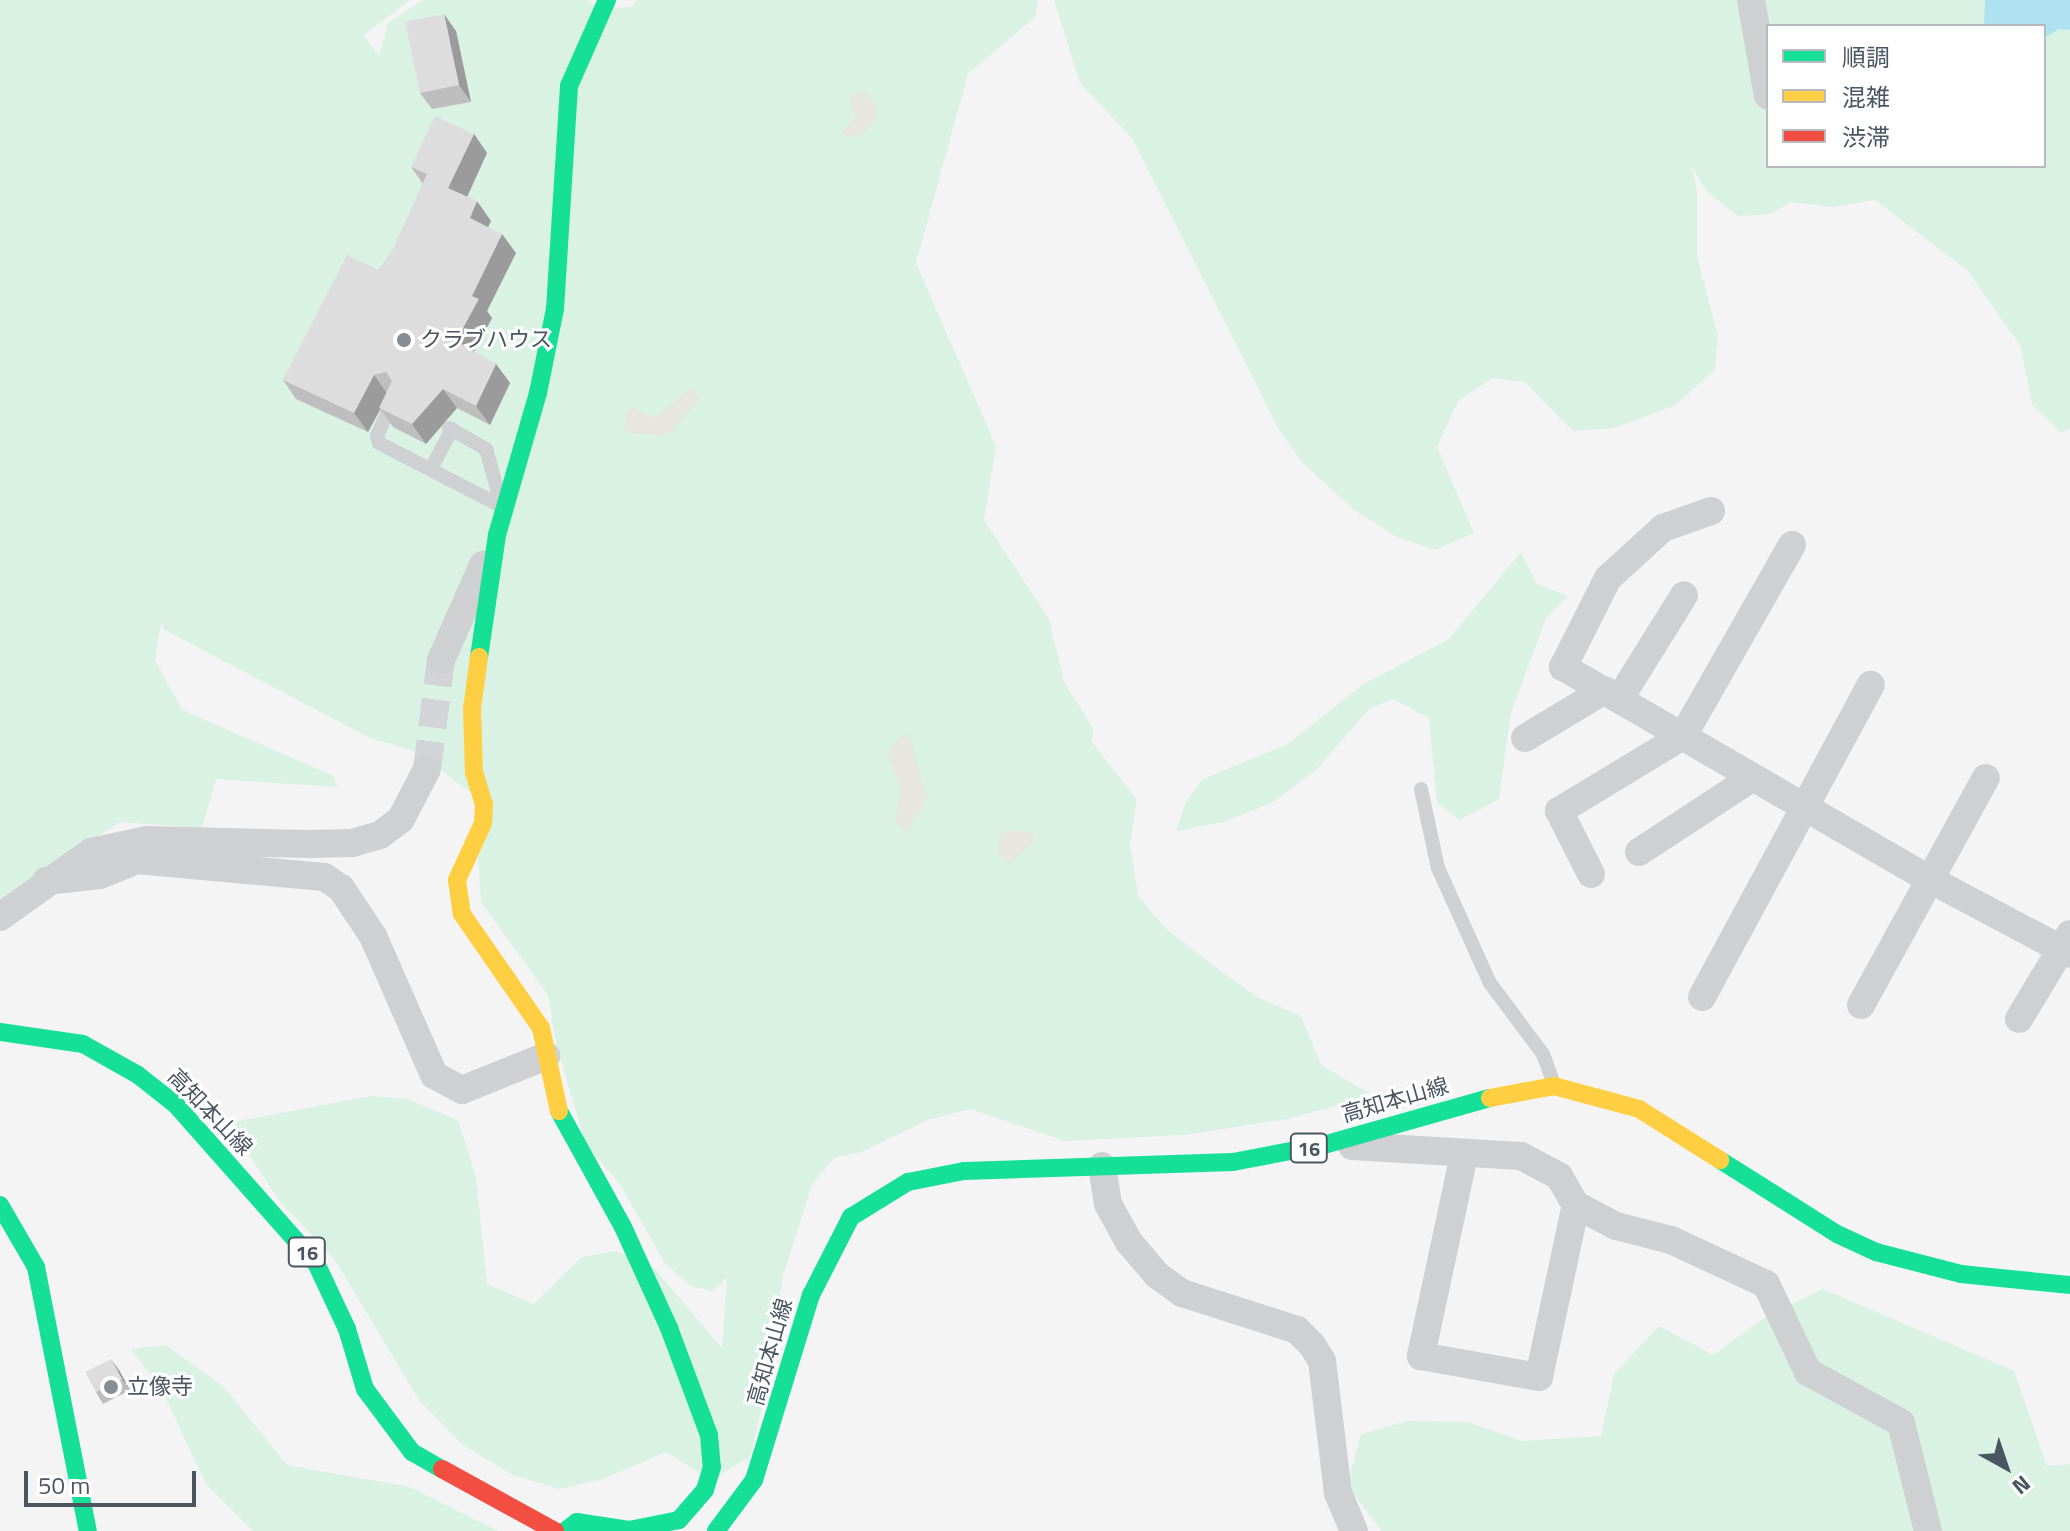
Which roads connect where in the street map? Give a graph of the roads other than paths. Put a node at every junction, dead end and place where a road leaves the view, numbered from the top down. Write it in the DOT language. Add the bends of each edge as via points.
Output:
graph roads {
  1 [pos="607,0"];
  2 [pos="1751,0"];
  3 [pos="1766,85"];
  4 [pos="396,400"];
  5 [pos="431,469"];
  6 [pos="503,507"];
  7 [pos="1711,511"];
  8 [pos="497,535"];
  9 [pos="1792,545"];
  10 [pos="1684,595"];
  11 [pos="441,660"];
  12 [pos="1871,685"];
  13 [pos="1613,694"];
  14 [pos="1683,736"];
  15 [pos="1525,738"];
  16 [pos="427,769"];
  17 [pos="1753,777"];
  18 [pos="1986,778"];
  19 [pos="1421,789"];
  20 [pos="1802,805"];
  21 [pos="1639,852"];
  22 [pos="1591,874"];
  23 [pos="1931,880"];
  24 [pos="46,881"];
  25 [pos="0,917"];
  26 [pos="2066,945"];
  27 [pos="1702,997"];
  28 [pos="1861,1005"];
  29 [pos="2019,1019"];
  30 [pos="0,1032"];
  31 [pos="546,1056"];
  32 [pos="1554,1086"];
  33 [pos="1327,1144"];
  34 [pos="1464,1155"];
  35 [pos="1102,1166"];
  36 [pos="0,1205"];
  37 [pos="1576,1205"];
  38 [pos="2070,1285"];
  39 [pos="1346,1528"];
  40 [pos="720,1530"];
  41 [pos="88,1531"];
  42 [pos="555,1531"];
  43 [pos="565,1531"];
  44 [pos="1928,1531"];
  1 -- 6 [label="main road" via="569,86 555,309 538,393"];
  2 -- 3 [label="street"];
  4 -- 5 [label="lane" via="377,436 379,443"];
  5 -- 6 [label="lane"];
  5 -- 6 [label="lane" via="450,429 486,449"];
  6 -- 8 [label="main road"];
  7 -- 13 [label="street" via="1663,528 1608,578 1563,667"];
  8 -- 11 [label="street"];
  8 -- 31 [label="main road" via="472,709 474,772 484,804 483,823 457,880 462,914 525,999 541,1028"];
  9 -- 14 [label="street"];
  10 -- 13 [label="street"];
  12 -- 20 [label="street"];
  13 -- 14 [label="street"];
  13 -- 15 [label="street"];
  14 -- 17 [label="street"];
  14 -- 22 [label="street" via="1559,811"];
  16 -- 24 [label="street" via="401,819 380,835 352,843 309,844 146,840 91,852"];
  17 -- 20 [label="street"];
  17 -- 21 [label="street"];
  18 -- 23 [label="street"];
  19 -- 32 [label="lane" via="1438,868 1490,983 1543,1054"];
  20 -- 23 [label="street"];
  20 -- 27 [label="street"];
  23 -- 26 [label="street"];
  23 -- 28 [label="street"];
  24 -- 25 [label="street"];
  24 -- 31 [label="street" via="100,875 137,860 324,877 341,888 373,936 434,1075 462,1090"];
  26 -- 29 [label="street"];
  30 -- 42 [label="main road, 高知本山線 / 16" via="83,1044 138,1075 176,1105 316,1263 347,1329 365,1389 412,1452"];
  31 -- 43 [label="main road" via="561,1118 623,1227 693,1386 709,1435 712,1467 705,1490 679,1520 629,1530 577,1522"];
  32 -- 33 [label="main road, 高知本山線 / 16" via="1516,1091"];
  32 -- 38 [label="main road, 高知本山線 / 16" via="1639,1109 1837,1234 1876,1252 1961,1274"];
  33 -- 34 [label="street"];
  33 -- 35 [label="main road, 高知本山線 / 16" via="1233,1162"];
  34 -- 37 [label="street" via="1521,1156 1559,1176"];
  34 -- 37 [label="street" via="1421,1356 1539,1377"];
  35 -- 39 [label="street" via="1108,1204 1129,1242 1157,1275 1182,1293 1297,1330 1312,1345 1322,1361"];
  35 -- 40 [label="main road, 高知本山線 / 16" via="964,1171 908,1182 851,1217 811,1295 754,1480"];
  36 -- 41 [label="main road" via="36,1267"];
  37 -- 44 [label="street" via="1616,1226 1671,1240 1766,1284 1808,1372 1901,1423"];
}
